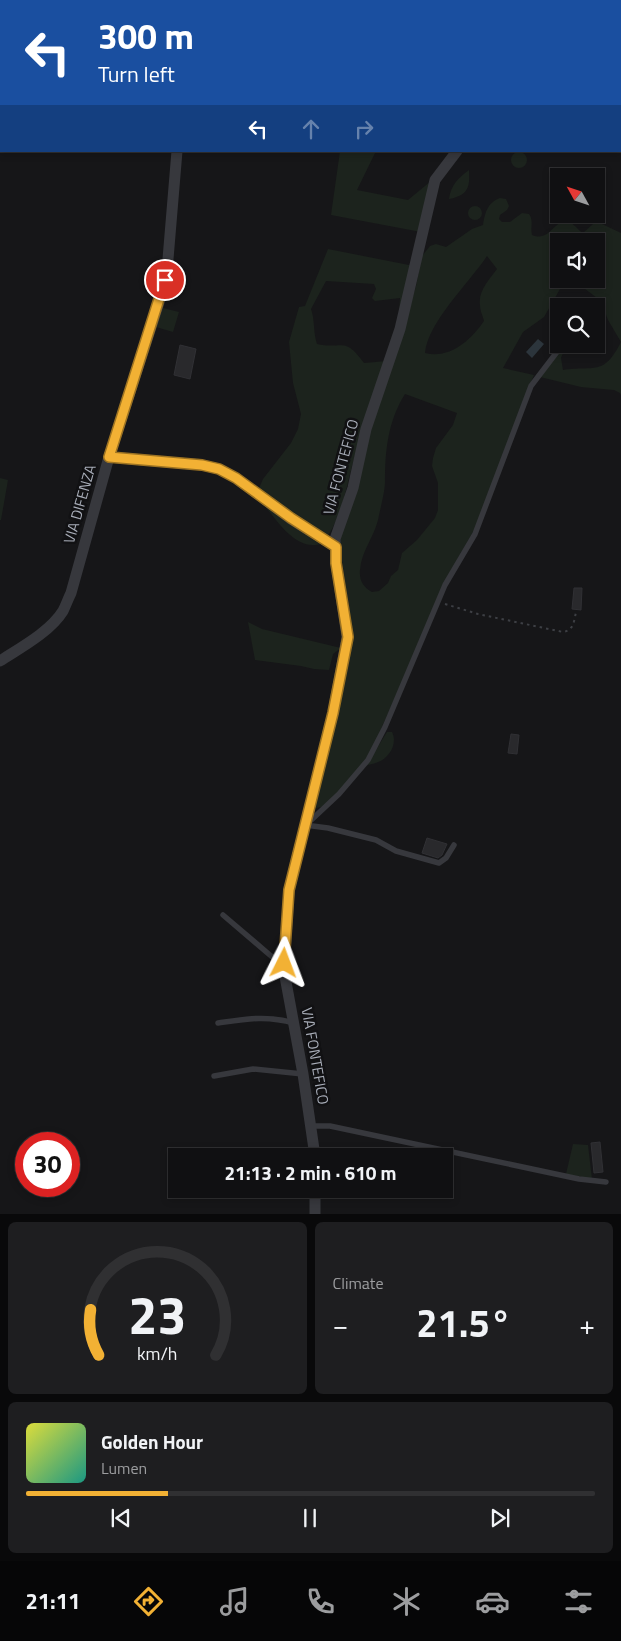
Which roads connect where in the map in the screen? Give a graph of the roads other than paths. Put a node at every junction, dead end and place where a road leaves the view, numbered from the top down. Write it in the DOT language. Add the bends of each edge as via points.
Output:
graph roads {
  1 [pos="177,152"];
  2 [pos="457,152"];
  3 [pos="556,353"];
  4 [pos="109,457"];
  5 [pos="336,547"];
  6 [pos="0,661"];
  7 [pos="305,825"];
  8 [pos="454,845"];
  9 [pos="223,915"];
  10 [pos="284,963"];
  11 [pos="218,1023"];
  12 [pos="294,1023"];
  13 [pos="304,1074"];
  14 [pos="214,1076"];
  15 [pos="311,1126"];
  16 [pos="314,1148"];
  17 [pos="606,1182"];
  18 [pos="315,1198"];
  19 [pos="315,1214"];
  1 -- 4 [label="street, VIA DIFENZA" via="166,277"];
  2 -- 5 [label="street, VIA FONTEFICO" via="435,180 400,329 366,429 353,488 335,539"];
  3 -- 7 [label="lane" via="531,386 475,534 445,585 368,760 333,801"];
  4 -- 5 [label="street" via="219,469"];
  4 -- 6 [label="street, VIA DIFENZA" via="71,592 62,612 44,632"];
  5 -- 7 [label="street, VIA FONTEFICO" via="348,637"];
  7 -- 8 [label="lane" via="376,840 396,851 439,863"];
  7 -- 10 [label="street, VIA FONTEFICO" via="289,890"];
  9 -- 10 [label="lane" via="271,956"];
  10 -- 12 [label="street, VIA FONTEFICO"];
  11 -- 12 [label="lane" via="259,1017"];
  12 -- 13 [label="street, VIA FONTEFICO"];
  13 -- 14 [label="lane" via="253,1069"];
  13 -- 15 [label="street, VIA FONTEFICO"];
  15 -- 16 [label="street, VIA FONTEFICO"];
  15 -- 17 [label="lane" via="330,1126"];
  18 -- 19 [label="street"];
}
